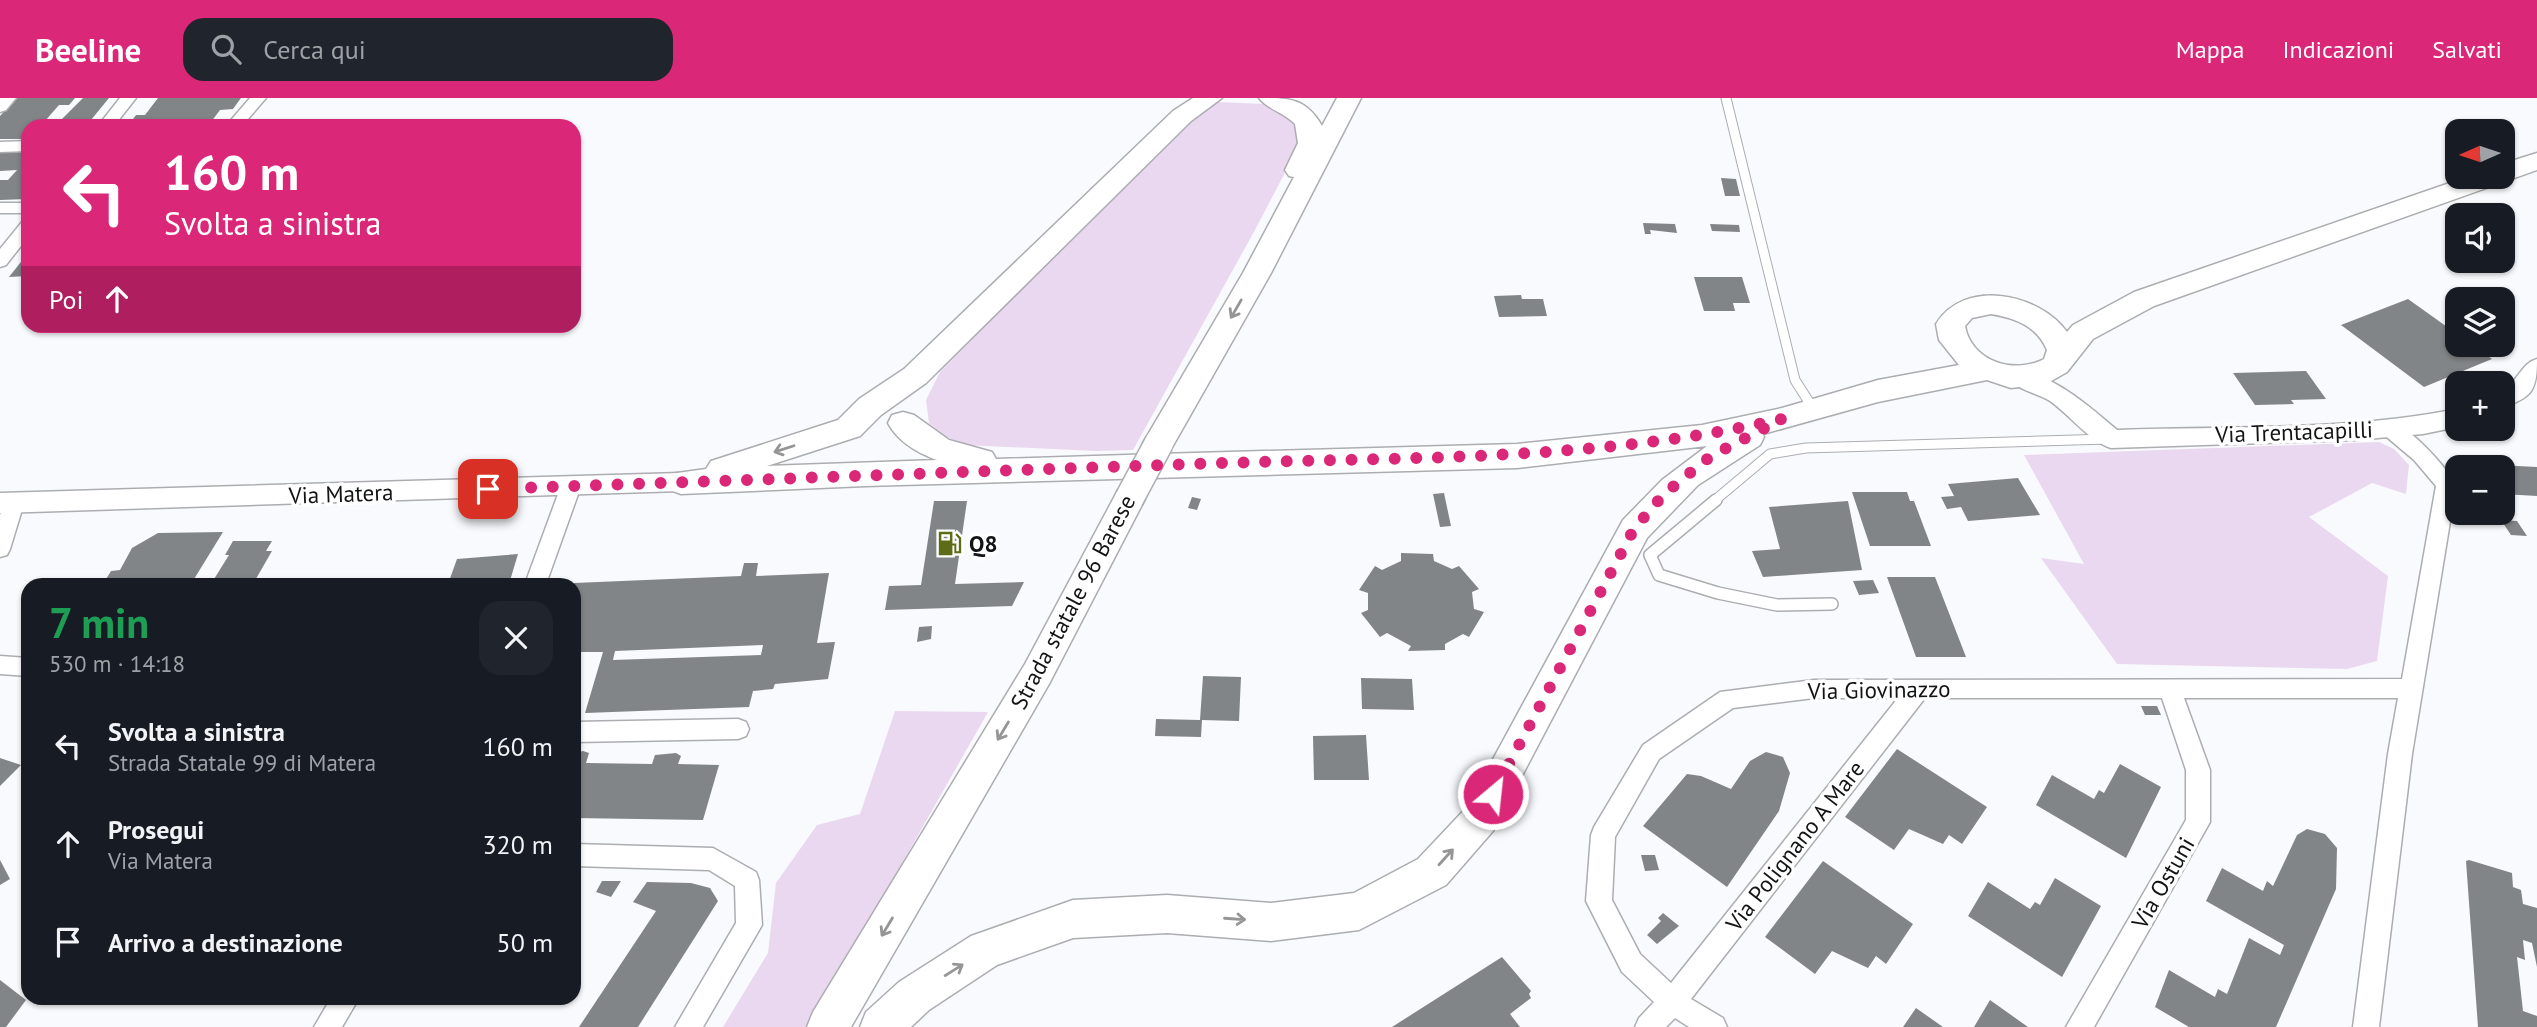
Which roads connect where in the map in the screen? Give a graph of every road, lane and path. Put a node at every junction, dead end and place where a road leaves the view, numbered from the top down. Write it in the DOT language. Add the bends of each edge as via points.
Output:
graph roads {
  1 [pos="8,98"];
  2 [pos="128,98"];
  3 [pos="258,98"];
  4 [pos="1271,98"];
  5 [pos="1349,98"];
  6 [pos="1726,98"];
  7 [pos="1211,99"];
  8 [pos="0,107"];
  9 [pos="112,119"];
  10 [pos="240,119"];
  11 [pos="0,146"];
  12 [pos="21,146"];
  13 [pos="2537,161"];
  14 [pos="2515,169"];
  15 [pos="2458,189"];
  16 [pos="0,208"];
  17 [pos="21,208"];
  18 [pos="21,235"];
  19 [pos="0,261"];
  20 [pos="1256,273"];
  21 [pos="2144,299"];
  22 [pos="2042,321"];
  23 [pos="1960,352"];
  24 [pos="2056,365"];
  25 [pos="2537,367"];
  26 [pos="1987,370"];
  27 [pos="915,376"];
  28 [pos="2020,377"];
  29 [pos="1878,391"];
  30 [pos="2515,393"];
  31 [pos="1798,415"];
  32 [pos="2445,420"];
  33 [pos="903,423"];
  34 [pos="849,428"];
  35 [pos="2389,428"];
  36 [pos="2111,439"];
  37 [pos="1035,469"];
  38 [pos="857,475"];
  39 [pos="681,482"];
  40 [pos="571,486"];
  41 [pos="7,503"];
  42 [pos="0,549"];
  43 [pos="537,578"];
  44 [pos="1832,604"];
  45 [pos="0,665"];
  46 [pos="21,666"];
  47 [pos="2411,688"];
  48 [pos="2169,689"];
  49 [pos="1918,690"];
  50 [pos="738,729"];
  51 [pos="581,732"];
  52 [pos="581,855"];
  53 [pos="1672,1002"];
  54 [pos="341,1005"];
  55 [pos="327,1027"];
  56 [pos="688,1027"];
  57 [pos="828,1027"];
  58 [pos="881,1027"];
  59 [pos="1648,1027"];
  60 [pos="1714,1027"];
  61 [pos="2079,1027"];
  62 [pos="2366,1027"];
  1 -- 8 [label="street"];
  2 -- 9 [label="street"];
  3 -- 10 [label="street"];
  4 -- 20 [label="main road" via="1291,106 1306,120 1311,138"];
  5 -- 20 [label="main road, Strada statale 96 Barese"];
  6 -- 31 [label="lane" via="1795,380"];
  7 -- 27 [label="main road" via="1182,116"];
  11 -- 12 [label="street"];
  13 -- 14 [label="main road"];
  15 -- 21 [label="main road"];
  16 -- 17 [label="street"];
  18 -- 19 [label="street"];
  20 -- 57 [label="main road, Strada statale 96 Barese, one-way, bridge" via="1159,443 1037,674"];
  21 -- 22 [label="main road"];
  21 -- 24 [label="main road" via="2083,332"];
  22 -- 23 [label="main road" via="2009,306 1991,304 1962,310 1950,328"];
  22 -- 24 [label="main road" via="2059,340"];
  23 -- 26 [label="main road"];
  23 -- 29 [label="main road"];
  24 -- 28 [label="main road" via="2033,377"];
  24 -- 36 [label="street" via="2089,399"];
  25 -- 30 [label="street"];
  26 -- 28 [label="main road"];
  26 -- 29 [label="main road"];
  27 -- 33 [label="main road"];
  27 -- 34 [label="main road"];
  28 -- 36 [label="street" via="2055,393"];
  29 -- 31 [label="main road"];
  31 -- 37 [label="main road" via="1678,439 1517,456"];
  58 -- 31 [label="main road, one-way" via="914,996 985,950 1073,919 1167,914 1271,922 1359,911 1432,872 1480,819 1634,529 1664,494 1711,456"];
  32 -- 35 [label="street"];
  33 -- 37 [label="main road" via="920,440 947,453"];
  33 -- 38 [label="main road" via="890,450"];
  34 -- 38 [label="main road" via="843,454"];
  34 -- 39 [label="main road, one-way"];
  35 -- 36 [label="street, Via Trentacapilli"];
  35 -- 47 [label="street, Via Trentacapilli" via="2421,455 2446,485"];
  36 -- 44 [label="lane, Via Trentacapilli" via="1806,448 1770,454 1650,555 1660,575 1718,593 1777,605"];
  37 -- 38 [label="main road"];
  38 -- 39 [label="main road"];
  39 -- 40 [label="street, Via Matera"];
  40 -- 41 [label="street, Via Matera"];
  40 -- 43 [label="street"];
  41 -- 42 [label="street"];
  45 -- 46 [label="street"];
  47 -- 48 [label="street, Via Giovinazzo"];
  47 -- 62 [label="street, Via Trentacapilli"];
  48 -- 49 [label="street, Via Giovinazzo"];
  48 -- 61 [label="street, Via Ostuni" via="2198,770 2198,822"];
  49 -- 53 [label="street, Via Polignano A Mare"];
  49 -- 53 [label="street, Via Giovinazzo" via="1814,689 1728,699 1651,752 1602,835 1599,901 1631,963"];
  50 -- 51 [label="street"];
  52 -- 56 [label="street" via="713,859 747,880 749,925"];
  53 -- 59 [label="street, Via Polignano A Mare"];
  53 -- 60 [label="street, Via Giovinazzo"];
  54 -- 55 [label="street"];
}
